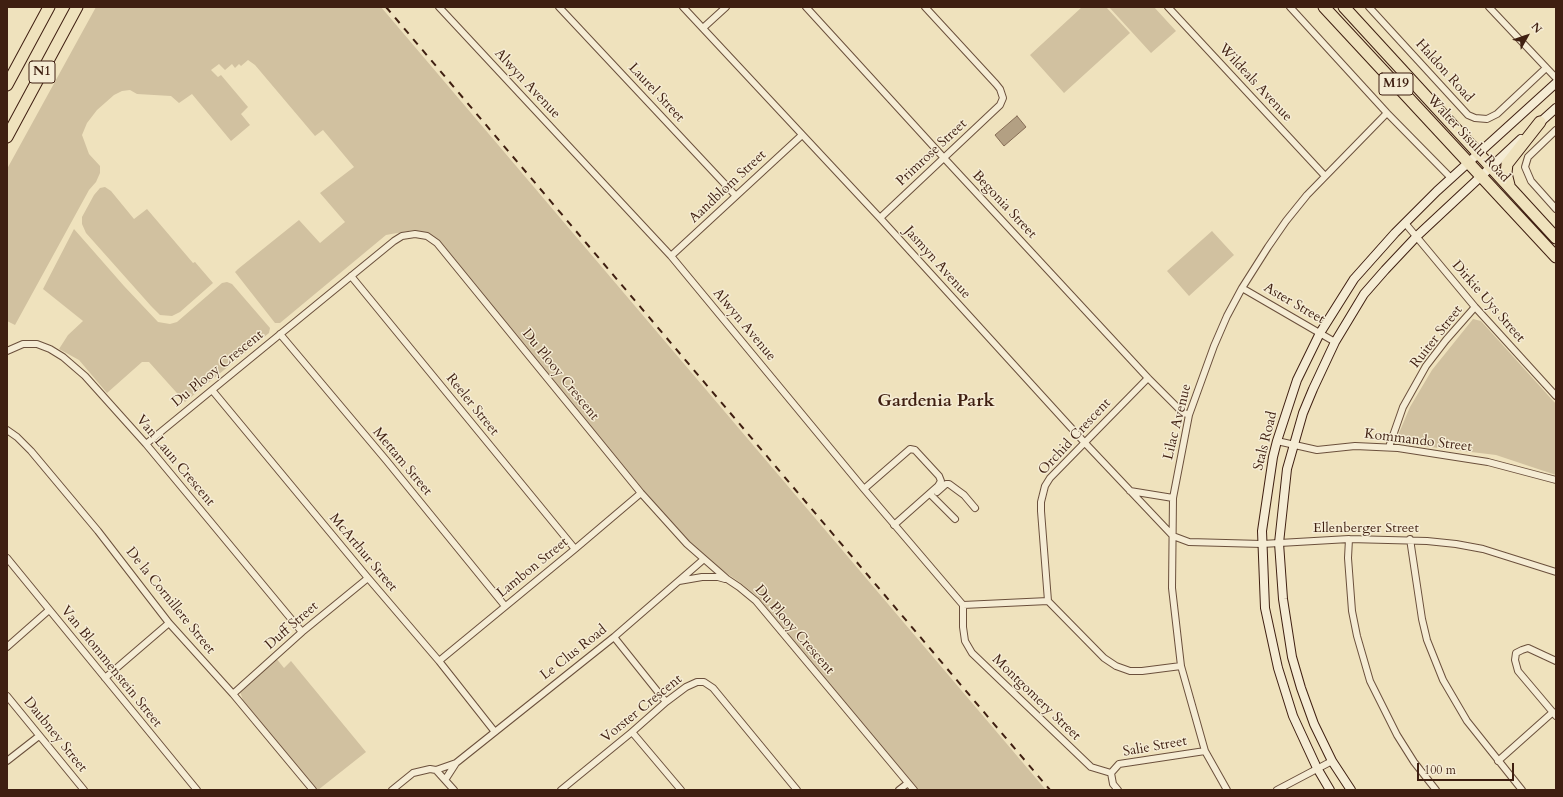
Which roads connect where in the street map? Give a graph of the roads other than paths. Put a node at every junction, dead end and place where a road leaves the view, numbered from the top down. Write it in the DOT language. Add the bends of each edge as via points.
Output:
graph roads {
  1 [pos="49,7"];
  2 [pos="77,7"];
  3 [pos="438,7"];
  4 [pos="559,7"];
  5 [pos="683,7"];
  6 [pos="726,7"];
  7 [pos="806,7"];
  8 [pos="925,7"];
  9 [pos="1168,7"];
  10 [pos="1290,7"];
  11 [pos="1324,7"];
  12 [pos="1344,7"];
  13 [pos="1369,7"];
  14 [pos="1489,7"];
  15 [pos="703,28"];
  16 [pos="1546,68"];
  17 [pos="1556,78"];
  18 [pos="1556,83"];
  19 [pos="7,85"];
  20 [pos="1556,108"];
  21 [pos="1387,113"];
  22 [pos="1540,122"];
  23 [pos="1556,130"];
  24 [pos="802,135"];
  25 [pos="7,137"];
  26 [pos="1479,152"];
  27 [pos="944,158"];
  28 [pos="1468,162"];
  29 [pos="1491,167"];
  30 [pos="1325,176"];
  31 [pos="1481,176"];
  32 [pos="1451,178"];
  33 [pos="1510,187"];
  34 [pos="736,196"];
  35 [pos="1556,209"];
  36 [pos="880,218"];
  37 [pos="1405,222"];
  38 [pos="1417,236"];
  39 [pos="1556,238"];
  40 [pos="671,256"];
  41 [pos="1556,257"];
  42 [pos="351,276"];
  43 [pos="1242,288"];
  44 [pos="1475,308"];
  45 [pos="1320,333"];
  46 [pos="280,334"];
  47 [pos="1335,342"];
  48 [pos="7,351"];
  49 [pos="1148,378"];
  50 [pos="212,390"];
  51 [pos="1556,396"];
  52 [pos="1189,415"];
  53 [pos="7,430"];
  54 [pos="1277,441"];
  55 [pos="1085,443"];
  56 [pos="146,444"];
  57 [pos="1294,444"];
  58 [pos="1389,447"];
  59 [pos="1556,480"];
  60 [pos="864,489"];
  61 [pos="1130,491"];
  62 [pos="641,492"];
  63 [pos="932,496"];
  64 [pos="1174,498"];
  65 [pos="975,508"];
  66 [pos="955,519"];
  67 [pos="896,526"];
  68 [pos="1173,536"];
  69 [pos="1349,539"];
  70 [pos="1410,539"];
  71 [pos="1279,543"];
  72 [pos="1262,544"];
  73 [pos="575,549"];
  74 [pos="7,558"];
  75 [pos="704,560"];
  76 [pos="1556,572"];
  77 [pos="368,578"];
  78 [pos="727,580"];
  79 [pos="678,582"];
  80 [pos="1048,601"];
  81 [pos="963,605"];
  82 [pos="505,606"];
  83 [pos="49,610"];
  84 [pos="169,623"];
  85 [pos="302,632"];
  86 [pos="614,637"];
  87 [pos="7,647"];
  88 [pos="439,661"];
  89 [pos="1556,661"];
  90 [pos="1181,666"];
  91 [pos="105,678"];
  92 [pos="233,694"];
  93 [pos="7,696"];
  94 [pos="666,702"];
  95 [pos="1555,714"];
  96 [pos="495,732"];
  97 [pos="632,732"];
  98 [pos="39,736"];
  99 [pos="1205,751"];
  100 [pos="1332,760"];
  101 [pos="7,761"];
  102 [pos="1498,761"];
  103 [pos="456,762"];
  104 [pos="1317,768"];
  105 [pos="436,770"];
  106 [pos="1111,773"];
  107 [pos="445,780"];
  108 [pos="908,783"];
  109 [pos="564,789"];
  110 [pos="84,790"];
  111 [pos="197,790"];
  112 [pos="313,790"];
  113 [pos="392,790"];
  114 [pos="454,790"];
  115 [pos="681,790"];
  116 [pos="797,790"];
  117 [pos="899,790"];
  118 [pos="914,790"];
  119 [pos="1118,790"];
  120 [pos="1227,790"];
  121 [pos="1277,790"];
  122 [pos="1330,790"];
  123 [pos="1351,790"];
  124 [pos="1436,790"];
  125 [pos="1522,790"];
  1 -- 19 [label="highway, N1"];
  2 -- 25 [label="highway, N1"];
  3 -- 40 [label="street, Alwyn Avenue"];
  4 -- 34 [label="street, Laurel Street"];
  5 -- 15 [label="street, Jasmyn Avenue"];
  6 -- 15 [label="street"];
  7 -- 27 [label="street, Begonia Street"];
  8 -- 27 [label="street, Primrose Street" via="996,84 1002,94 1000,105"];
  9 -- 30 [label="street, Wildeals Avenue"];
  10 -- 21 [label="street"];
  11 -- 28 [label="highway, Walter Sisulu Road / M19"];
  12 -- 26 [label="highway, Walter Sisulu Road / M19"];
  13 -- 16 [label="street, Haldon Road" via="1468,115 1475,118 1487,119 1497,114"];
  14 -- 16 [label="street"];
  15 -- 24 [label="street, Jasmyn Avenue"];
  16 -- 17 [label="street"];
  18 -- 26 [label="street, Stals Road"];
  20 -- 22 [label="street, Stals Road"];
  21 -- 30 [label="street, Lilac Avenue"];
  21 -- 32 [label="street"];
  22 -- 29 [label="street, Stals Road"];
  22 -- 33 [label="highway" via="1507,164 1506,174"];
  23 -- 35 [label="street" via="1531,153 1525,164 1531,181"];
  24 -- 34 [label="street, Aandblom Street"];
  24 -- 36 [label="street, Jasmyn Avenue"];
  26 -- 28 [label="street, Stals Road"];
  26 -- 29 [label="highway, Walter Sisulu Road / M19"];
  27 -- 36 [label="street, Primrose Street"];
  27 -- 49 [label="street, Begonia Street"];
  28 -- 31 [label="highway, Walter Sisulu Road / M19"];
  28 -- 32 [label="street, Stals Road"];
  29 -- 31 [label="street, Stals Road"];
  29 -- 33 [label="highway, Walter Sisulu Road / M19"];
  30 -- 43 [label="street, Lilac Avenue" via="1286,221"];
  31 -- 38 [label="street, Stals Road"];
  31 -- 41 [label="highway, Walter Sisulu Road / M19"];
  32 -- 37 [label="street, Stals Road"];
  33 -- 39 [label="highway, Walter Sisulu Road / M19"];
  34 -- 40 [label="street, Aandblom Street"];
  36 -- 55 [label="street, Jasmyn Avenue"];
  37 -- 38 [label="street, Dirkie Uys Street"];
  37 -- 45 [label="street, Stals Road" via="1354,279"];
  38 -- 44 [label="street, Dirkie Uys Street"];
  38 -- 47 [label="street, Stals Road" via="1364,294"];
  40 -- 60 [label="street, Alwyn Avenue"];
  42 -- 46 [label="street, Du Plooy Crescent"];
  42 -- 62 [label="street, Du Plooy Crescent" via="402,236 422,234 437,243"];
  42 -- 73 [label="street, Reeler Street"];
  43 -- 45 [label="street, Aster Street"];
  43 -- 52 [label="street, Lilac Avenue" via="1214,346"];
  44 -- 51 [label="street, Dirkie Uys Street"];
  44 -- 58 [label="street, Ruiter Street" via="1426,366 1404,407"];
  45 -- 47 [label="street, Aster Street"];
  45 -- 54 [label="street, Stals Road" via="1297,380"];
  46 -- 50 [label="street, Du Plooy Crescent"];
  46 -- 82 [label="street, Mettam Street"];
  47 -- 57 [label="street, Stals Road" via="1303,413"];
  48 -- 56 [label="street, Van Laun Crescent" via="23,344 37,344 63,357 85,376"];
  49 -- 52 [label="street, Begonia Street" via="1182,412"];
  49 -- 55 [label="street, Orchid Crescent"];
  50 -- 56 [label="street, Du Plooy Crescent"];
  50 -- 77 [label="street, McArthur Street"];
  52 -- 64 [label="street, Lilac Avenue"];
  53 -- 84 [label="street, De la Cornillere Street" via="31,451 98,531"];
  54 -- 57 [label="street, Kommando Street"];
  54 -- 72 [label="street, Stals Road" via="1268,488"];
  55 -- 61 [label="street, Jasmyn Avenue"];
  55 -- 80 [label="street, Orchid Crescent" via="1050,478 1043,494 1041,511"];
  56 -- 85 [label="street, Van Laun Crescent"];
  57 -- 58 [label="street, Kommando Street" via="1317,450 1355,446"];
  57 -- 71 [label="street, Stals Road" via="1287,469"];
  58 -- 59 [label="street, Kommando Street" via="1488,462"];
  60 -- 67 [label="street, Alwyn Avenue"];
  60 -- 67 [label="street" via="910,449 915,450 939,476 941,481 938,486"];
  61 -- 64 [label="street"];
  61 -- 68 [label="street, Jasmyn Avenue"];
  62 -- 73 [label="street, Lambon Street"];
  62 -- 75 [label="street, Du Plooy Crescent"];
  63 -- 65 [label="street" via="949,484 964,495"];
  63 -- 66 [label="street"];
  63 -- 67 [label="street"];
  64 -- 68 [label="street, Lilac Avenue"];
  67 -- 81 [label="street, Alwyn Avenue"];
  68 -- 72 [label="street, Ellenberger Street" via="1189,542"];
  68 -- 90 [label="street, Lilac Avenue" via="1172,588"];
  69 -- 70 [label="street, Ellenberger Street"];
  69 -- 71 [label="street, Ellenberger Street"];
  69 -- 124 [label="street" via="1348,573 1352,611 1370,681 1396,736"];
  70 -- 76 [label="street, Ellenberger Street" via="1484,549"];
  70 -- 102 [label="street" via="1422,619 1433,656 1443,680 1467,721"];
  71 -- 72 [label="street, Ellenberger Street"];
  71 -- 100 [label="street, Stals Road" via="1283,600 1292,657 1314,724"];
  72 -- 104 [label="street, Stals Road" via="1265,608 1273,648 1293,716"];
  73 -- 82 [label="street, Lambon Street"];
  74 -- 83 [label="street, Van Blommenstein Street"];
  75 -- 78 [label="street, Du Plooy Crescent"];
  75 -- 79 [label="street, Le Clus Road"];
  77 -- 85 [label="street, Duff Street"];
  77 -- 88 [label="street, McArthur Street"];
  78 -- 79 [label="street" via="702,577"];
  78 -- 108 [label="street, Du Plooy Crescent" via="756,601"];
  79 -- 86 [label="street, Le Clus Road"];
  80 -- 81 [label="street"];
  80 -- 90 [label="street" via="1104,658 1116,666 1130,671"];
  81 -- 106 [label="street, Montgomery Street" via="962,627 965,641 972,653 1090,767"];
  82 -- 88 [label="street, Lambon Street"];
  83 -- 87 [label="street"];
  83 -- 91 [label="street, Van Blommenstein Street"];
  84 -- 91 [label="street"];
  84 -- 92 [label="street, De la Cornillere Street"];
  85 -- 92 [label="street, Duff Street"];
  86 -- 94 [label="street"];
  86 -- 96 [label="street, Le Clus Road"];
  88 -- 96 [label="street, McArthur Street"];
  89 -- 95 [label="street" via="1528,648 1516,653 1515,660 1518,672"];
  90 -- 99 [label="street, Lilac Avenue"];
  91 -- 111 [label="street, Van Blommenstein Street"];
  92 -- 112 [label="street, De la Cornillere Street"];
  93 -- 98 [label="street, Daubney Street"];
  94 -- 97 [label="street, Vorster Crescent"];
  94 -- 116 [label="street, Vorster Crescent" via="692,684 709,684"];
  95 -- 102 [label="street"];
  96 -- 103 [label="street, Le Clus Road"];
  97 -- 109 [label="street, Vorster Crescent"];
  97 -- 115 [label="street"];
  98 -- 101 [label="street"];
  98 -- 110 [label="street, Daubney Street"];
  99 -- 106 [label="street, Salie Street" via="1119,764"];
  99 -- 120 [label="street, Lilac Avenue"];
  100 -- 104 [label="street"];
  100 -- 123 [label="street, Stals Road"];
  102 -- 125 [label="street"];
  103 -- 105 [label="street, Le Clus Road"];
  103 -- 107 [label="street, Le Clus Road"];
  104 -- 121 [label="street"];
  104 -- 122 [label="street, Stals Road"];
  105 -- 107 [label="street"];
  105 -- 113 [label="street, Le Clus Road" via="430,768 419,771"];
  106 -- 119 [label="street" via="1113,784"];
  107 -- 114 [label="street"];
  108 -- 117 [label="street"];
  108 -- 118 [label="street, Du Plooy Crescent"];
}
